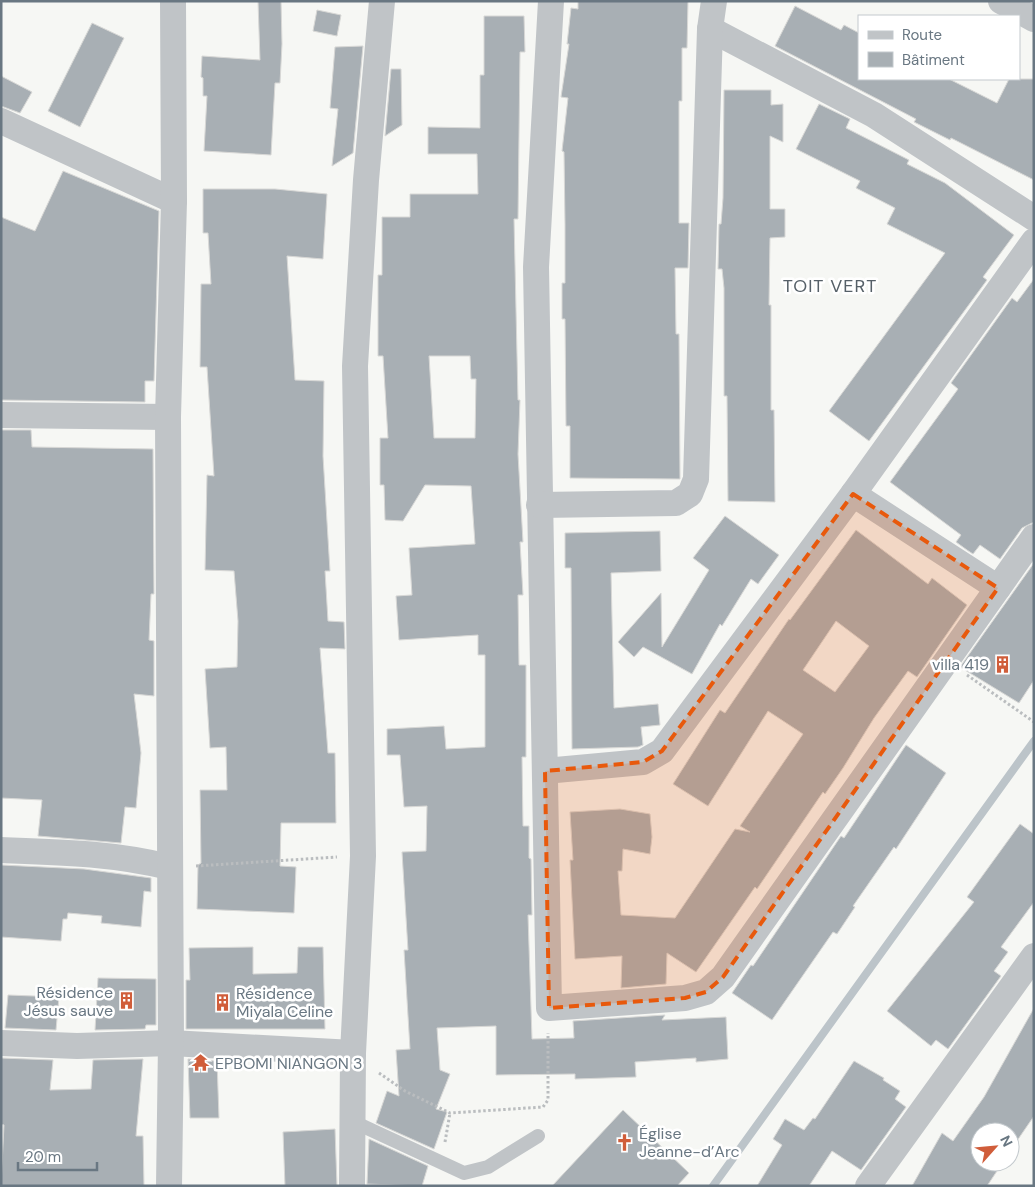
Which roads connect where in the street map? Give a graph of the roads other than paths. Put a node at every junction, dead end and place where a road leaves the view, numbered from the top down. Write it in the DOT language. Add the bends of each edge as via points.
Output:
graph roads {
  1 [pos="174,1"];
  2 [pos="382,1"];
  3 [pos="551,1"];
  4 [pos="714,1"];
  5 [pos="1001,1"];
  6 [pos="1034,20"];
  7 [pos="710,29"];
  8 [pos="1,121"];
  9 [pos="174,201"];
  10 [pos="1034,218"];
  11 [pos="1034,241"];
  12 [pos="1,415"];
  13 [pos="168,417"];
  14 [pos="853,494"];
  15 [pos="539,505"];
  16 [pos="1034,537"];
  17 [pos="998,588"];
  18 [pos="545,771"];
  19 [pos="1,850"];
  20 [pos="168,867"];
  21 [pos="1034,956"];
  22 [pos="1,1043"];
  23 [pos="171,1043"];
  24 [pos="353,1053"];
  25 [pos="354,1122"];
  26 [pos="538,1136"];
  27 [pos="169,1186"];
  28 [pos="352,1186"];
  29 [pos="868,1186"];
  1 -- 9 [label="street"];
  2 -- 24 [label="street" via="366,180 355,366 362,856"];
  3 -- 15 [label="street" via="536,267"];
  4 -- 7 [label="street"];
  5 -- 6 [label="street"];
  7 -- 10 [label="street" via="874,115"];
  7 -- 15 [label="street" via="696,479 690,494 676,503"];
  8 -- 9 [label="street"];
  9 -- 13 [label="street"];
  11 -- 14 [label="street"];
  12 -- 13 [label="street"];
  13 -- 20 [label="street"];
  14 -- 17 [label="street"];
  14 -- 18 [label="street" via="662,751 643,762"];
  15 -- 18 [label="street"];
  16 -- 17 [label="street"];
  17 -- 18 [label="street" via="723,977 706,992 685,998 549,1008"];
  19 -- 20 [label="street" via="97,854 133,858"];
  20 -- 23 [label="street"];
  21 -- 29 [label="street"];
  22 -- 23 [label="street" via="77,1046"];
  23 -- 24 [label="street"];
  23 -- 27 [label="street"];
  24 -- 25 [label="street"];
  25 -- 26 [label="lane" via="464,1173 488,1167"];
  25 -- 28 [label="street"];
}
